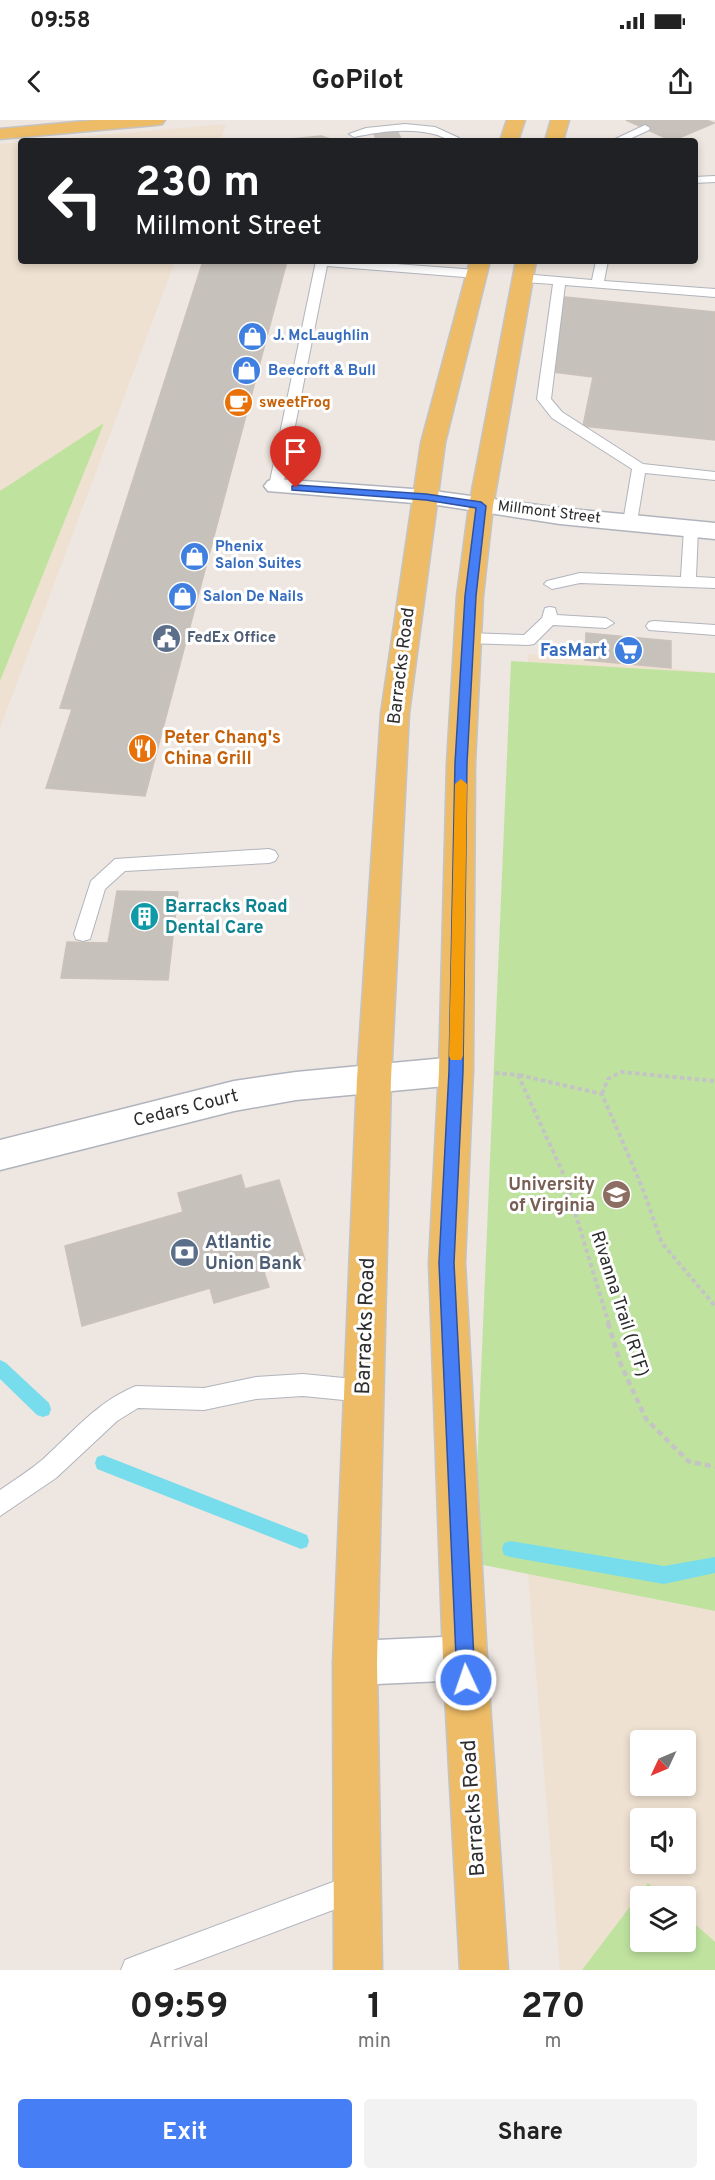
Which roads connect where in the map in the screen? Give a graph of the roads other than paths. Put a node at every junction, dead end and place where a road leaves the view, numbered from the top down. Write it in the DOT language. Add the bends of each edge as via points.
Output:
graph roads {
  1 [pos="156,120"];
  2 [pos="561,120"];
  3 [pos="645,128"];
  4 [pos="0,134"];
  5 [pos="354,134"];
  6 [pos="454,138"];
  7 [pos="555,138"];
  8 [pos="623,138"];
  9 [pos="715,179"];
  10 [pos="698,180"];
  11 [pos="321,264"];
  12 [pos="400,264"];
  13 [pos="601,264"];
  14 [pos="478,267"];
  15 [pos="525,269"];
  16 [pos="559,281"];
  17 [pos="597,284"];
  18 [pos="715,293"];
  19 [pos="639,468"];
  20 [pos="715,476"];
  21 [pos="276,486"];
  22 [pos="426,497"];
  23 [pos="481,506"];
  24 [pos="630,522"];
  25 [pos="691,529"];
  26 [pos="715,531"];
  27 [pos="688,582"];
  28 [pos="715,583"];
  29 [pos="552,584"];
  30 [pos="606,623"];
  31 [pos="654,627"];
  32 [pos="715,630"];
  33 [pos="468,638"];
  34 [pos="269,856"];
  35 [pos="83,934"];
  36 [pos="456,1071"];
  37 [pos="374,1079"];
  38 [pos="0,1155"];
  39 [pos="364,1391"];
  40 [pos="0,1504"];
  41 [pos="465,1658"];
  42 [pos="355,1663"];
  43 [pos="357,1887"];
  44 [pos="135,1970"];
  45 [pos="358,1970"];
  46 [pos="484,1970"];
  1 -- 4 [label="main road"];
  2 -- 7 [label="main road"];
  3 -- 8 [label="lane"];
  5 -- 6 [label="lane" via="409,128 444,132"];
  9 -- 10 [label="lane"];
  11 -- 21 [label="lane"];
  12 -- 14 [label="lane"];
  13 -- 17 [label="lane"];
  14 -- 22 [label="main road, Barracks Road" via="433,442"];
  15 -- 16 [label="lane"];
  15 -- 23 [label="main road, Barracks Road"];
  16 -- 17 [label="lane"];
  16 -- 19 [label="lane" via="544,399 556,415"];
  17 -- 18 [label="lane"];
  19 -- 20 [label="lane"];
  19 -- 24 [label="lane"];
  21 -- 22 [label="street, Millmont Street"];
  22 -- 23 [label="street, Millmont Street"];
  22 -- 37 [label="main road, Barracks Road" via="395,713"];
  23 -- 24 [label="street, Millmont Street"];
  23 -- 33 [label="main road, Barracks Road"];
  24 -- 25 [label="street, Millmont Street"];
  25 -- 26 [label="street, Millmont Street"];
  25 -- 27 [label="lane"];
  27 -- 28 [label="lane"];
  27 -- 29 [label="lane" via="671,586 579,581"];
  30 -- 33 [label="lane" via="549,616 528,640"];
  31 -- 32 [label="lane" via="674,623"];
  33 -- 36 [label="main road, Barracks Road" via="461,763"];
  34 -- 35 [label="lane" via="121,864 97,886"];
  36 -- 37 [label="street"];
  36 -- 41 [label="main road, Barracks Road" via="447,1263"];
  37 -- 38 [label="street, Cedars Court" via="234,1096"];
  37 -- 39 [label="main road, Barracks Road"];
  39 -- 40 [label="lane" via="303,1384 256,1388 204,1399 136,1397 110,1413 48,1470"];
  39 -- 42 [label="main road, Barracks Road"];
  41 -- 42 [label="street"];
  41 -- 46 [label="main road, Barracks Road"];
  42 -- 43 [label="main road, Barracks Road"];
  43 -- 44 [label="lane"];
  43 -- 45 [label="main road, Barracks Road"];
}
